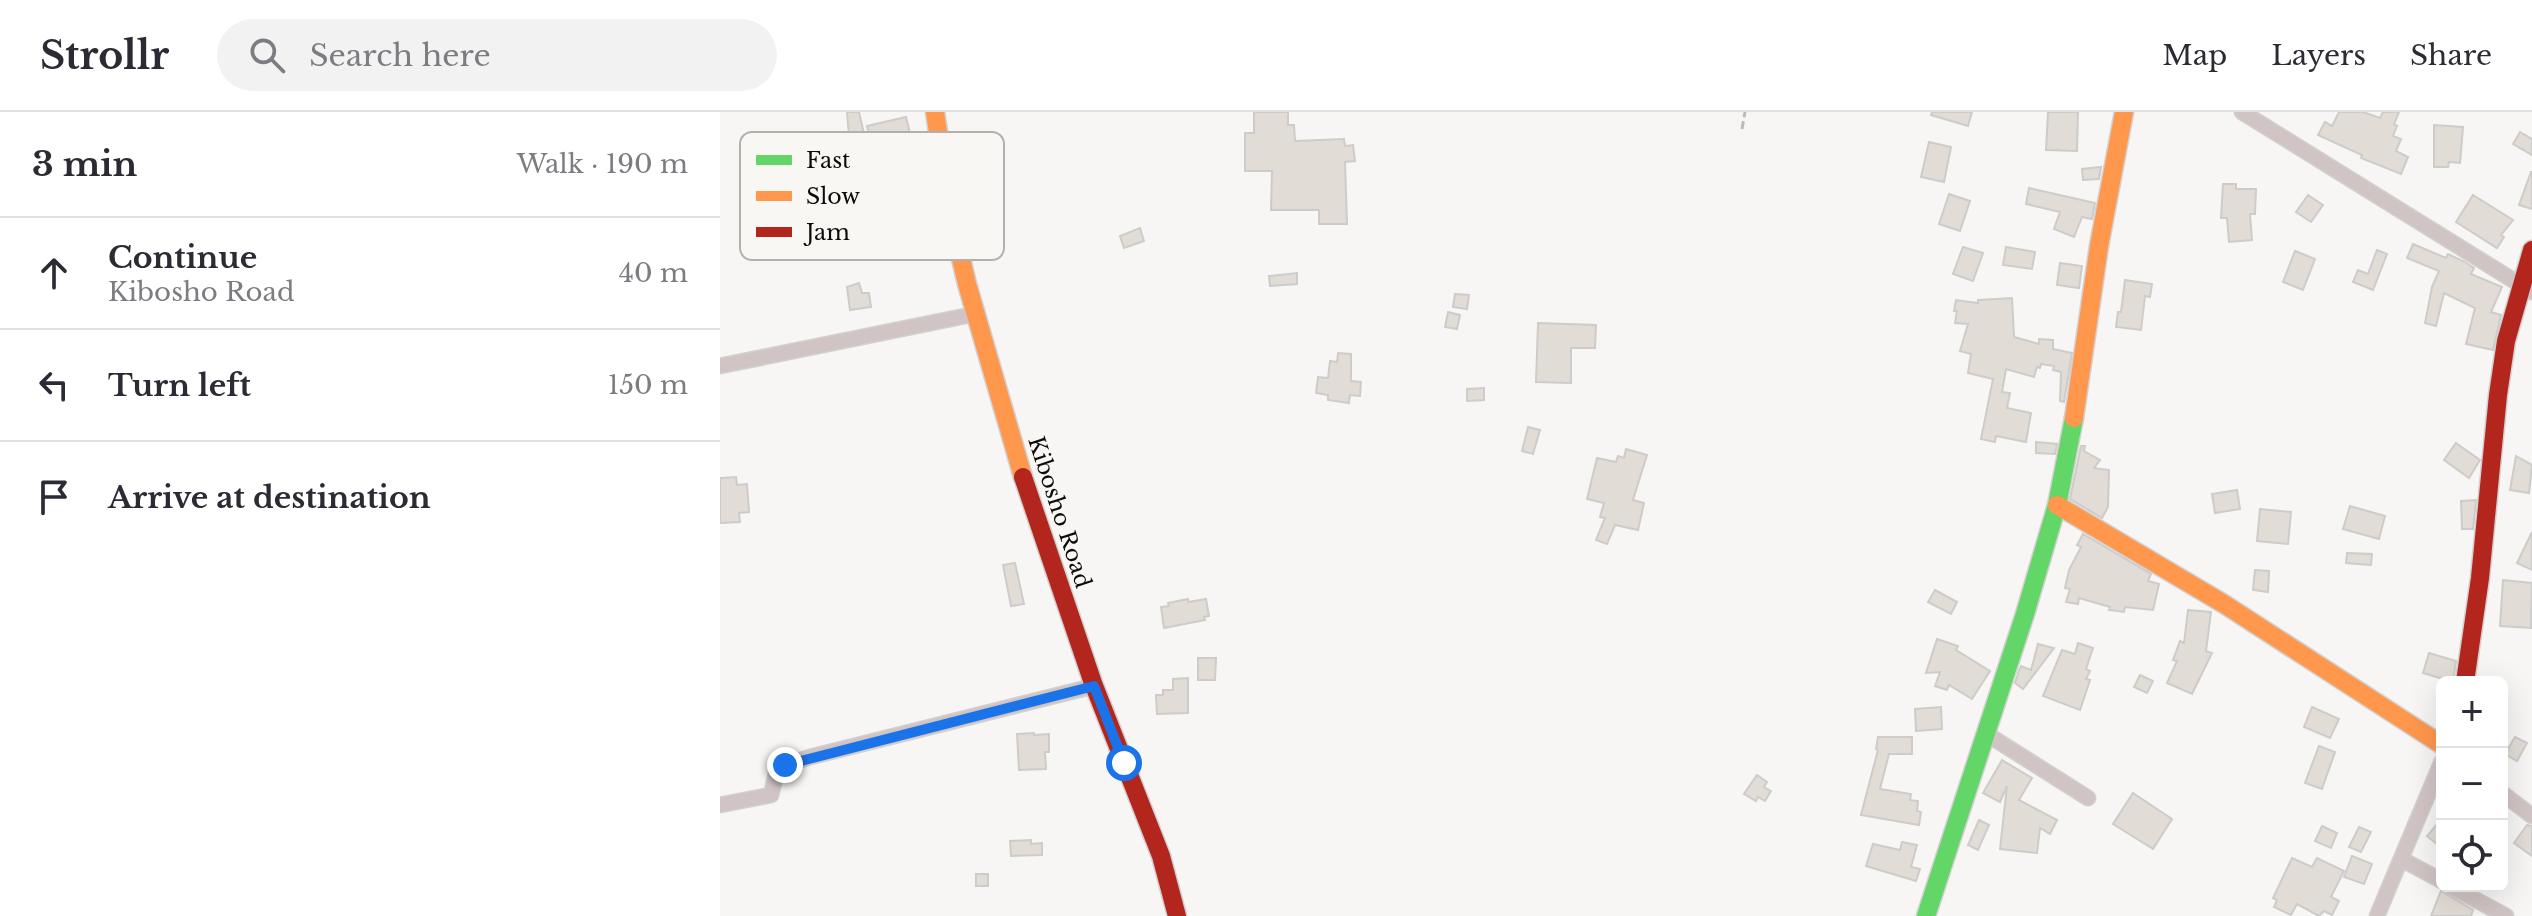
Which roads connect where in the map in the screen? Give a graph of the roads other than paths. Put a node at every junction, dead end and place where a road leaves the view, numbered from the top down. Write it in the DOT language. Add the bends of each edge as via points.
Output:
graph roads {
  1 [pos="935,112"];
  2 [pos="2124,112"];
  3 [pos="2242,112"];
  4 [pos="938,132"];
  5 [pos="2532,250"];
  6 [pos="962,260"];
  7 [pos="2526,288"];
  8 [pos="975,314"];
  9 [pos="720,366"];
  10 [pos="2057,505"];
  11 [pos="2466,676"];
  12 [pos="1094,686"];
  13 [pos="1985,733"];
  14 [pos="2436,741"];
  15 [pos="2436,776"];
  16 [pos="2088,798"];
  17 [pos="2508,798"];
  18 [pos="720,805"];
  19 [pos="2532,816"];
  20 [pos="2403,860"];
  21 [pos="2436,878"];
  22 [pos="2461,892"];
  23 [pos="1177,916"];
  24 [pos="1926,916"];
  25 [pos="2377,916"];
  26 [pos="2506,916"];
  1 -- 4 [label="street, Kibosho Road"];
  2 -- 10 [label="street"];
  3 -- 7 [label="street"];
  5 -- 7 [label="street"];
  6 -- 8 [label="street, Kibosho Road"];
  7 -- 11 [label="street" via="2506,341"];
  8 -- 9 [label="street"];
  8 -- 12 [label="street, Kibosho Road" via="1032,507"];
  10 -- 13 [label="street"];
  10 -- 14 [label="street" via="2224,604"];
  12 -- 18 [label="street" via="810,757 777,770 771,795"];
  12 -- 23 [label="street, Kibosho Road" via="1154,833"];
  13 -- 16 [label="street"];
  13 -- 24 [label="street"];
  15 -- 20 [label="street"];
  17 -- 19 [label="street"];
  20 -- 21 [label="street"];
  20 -- 25 [label="street"];
  22 -- 26 [label="street"];
}
